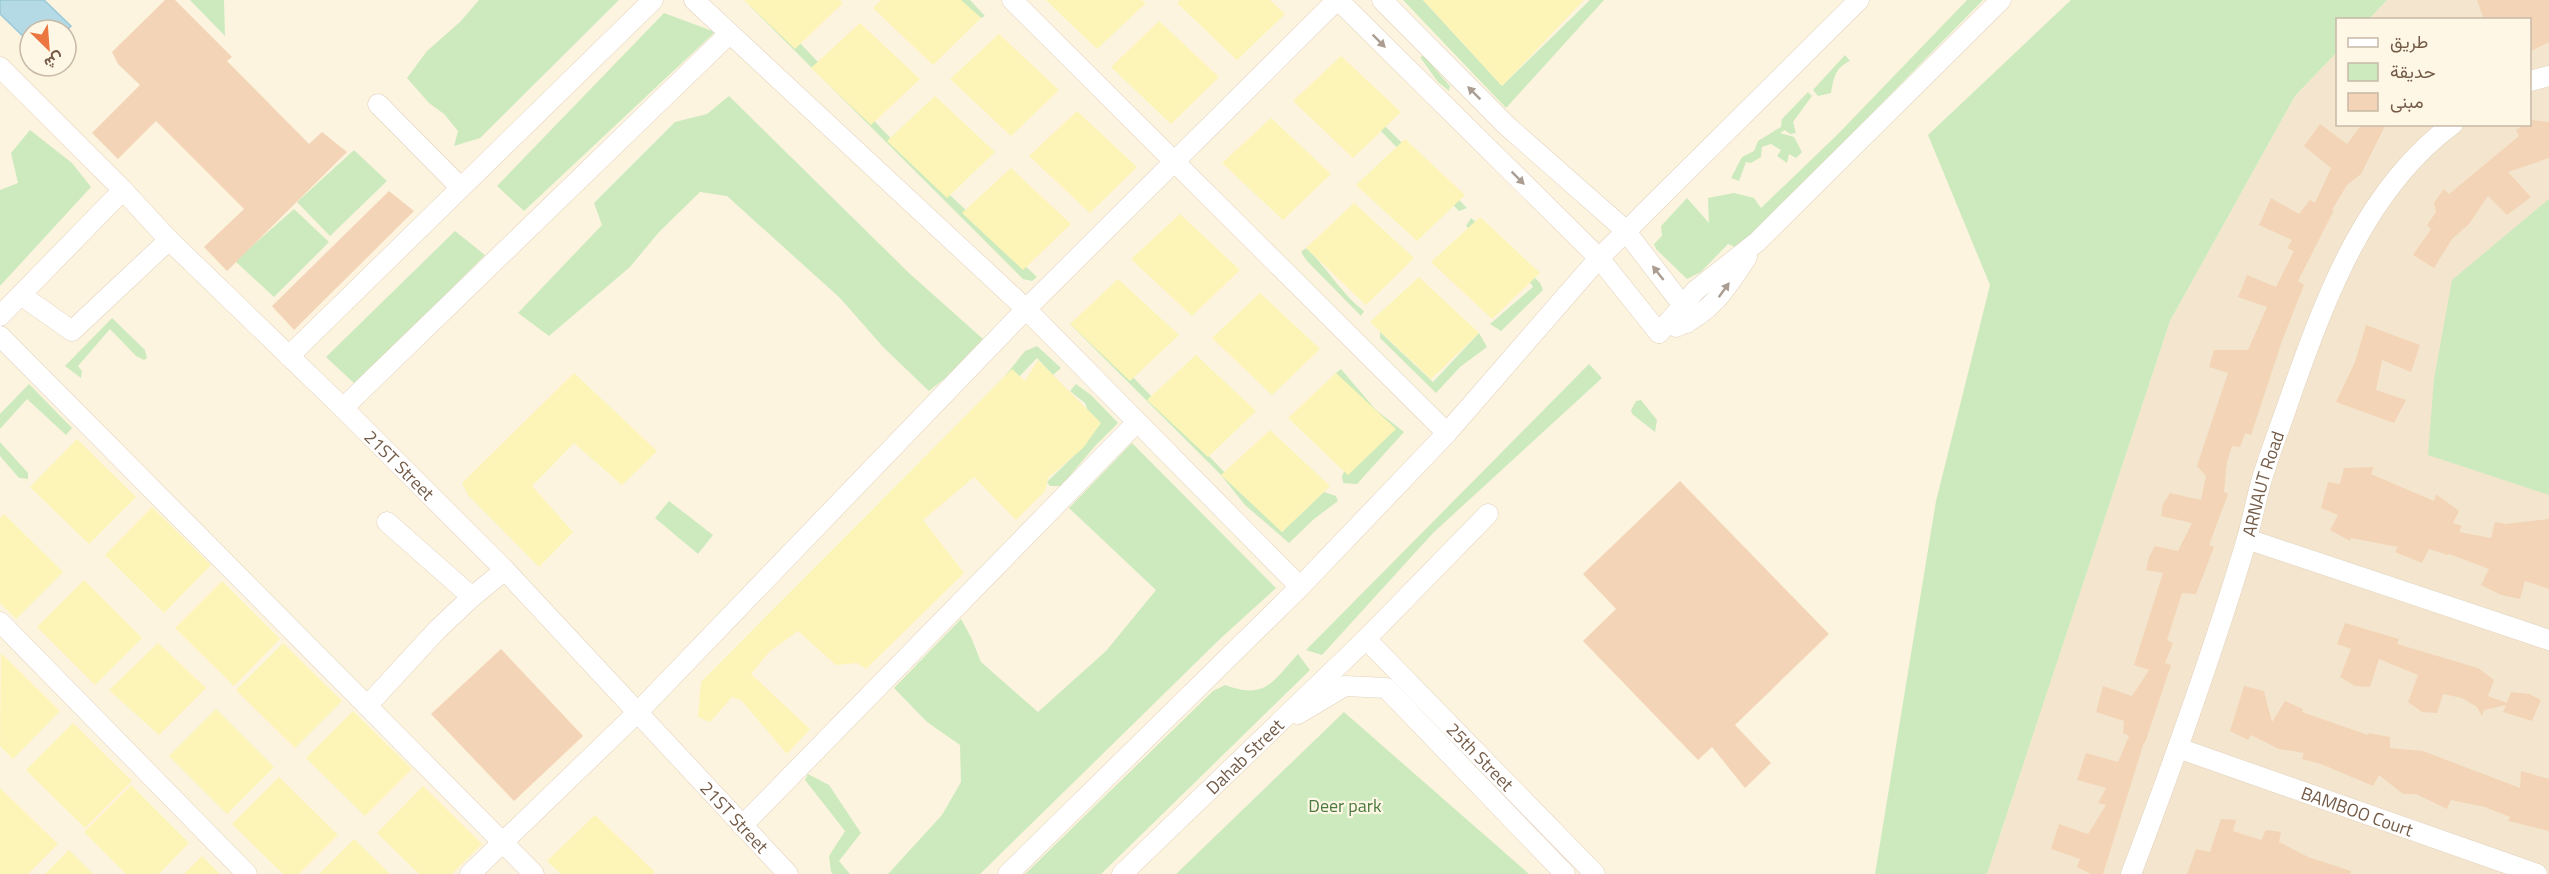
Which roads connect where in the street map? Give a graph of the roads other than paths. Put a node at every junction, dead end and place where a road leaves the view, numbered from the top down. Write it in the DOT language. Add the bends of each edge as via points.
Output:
graph roads {
  1 [pos="653,0"];
  2 [pos="694,0"];
  3 [pos="1012,0"];
  4 [pos="1337,0"];
  5 [pos="1382,0"];
  6 [pos="1859,0"];
  7 [pos="2001,0"];
  8 [pos="729,34"];
  9 [pos="0,67"];
  10 [pos="2549,76"];
  11 [pos="2531,80"];
  12 [pos="378,104"];
  13 [pos="1506,125"];
  14 [pos="2450,126"];
  15 [pos="1484,145"];
  16 [pos="1176,161"];
  17 [pos="461,188"];
  18 [pos="123,190"];
  19 [pos="1626,232"];
  20 [pos="169,240"];
  21 [pos="1599,258"];
  22 [pos="21,295"];
  23 [pos="1026,309"];
  24 [pos="1684,314"];
  25 [pos="0,316"];
  26 [pos="0,336"];
  27 [pos="289,356"];
  28 [pos="343,408"];
  29 [pos="1136,423"];
  30 [pos="1447,433"];
  31 [pos="1488,514"];
  32 [pos="387,522"];
  33 [pos="2247,539"];
  34 [pos="505,570"];
  35 [pos="1300,586"];
  36 [pos="472,597"];
  37 [pos="0,622"];
  38 [pos="1365,639"];
  39 [pos="2549,640"];
  40 [pos="367,706"];
  41 [pos="639,711"];
  42 [pos="1273,728"];
  43 [pos="2178,748"];
  44 [pos="742,826"];
  45 [pos="502,841"];
  46 [pos="247,874"];
  47 [pos="470,874"];
  48 [pos="534,874"];
  49 [pos="788,874"];
  50 [pos="1008,874"];
  51 [pos="1122,874"];
  52 [pos="1565,874"];
  53 [pos="1594,874"];
  54 [pos="2131,874"];
  55 [pos="2537,874"];
  1 -- 17 [label="street"];
  2 -- 8 [label="street"];
  3 -- 16 [label="street"];
  4 -- 15 [label="street, one-way"];
  4 -- 16 [label="street"];
  13 -- 5 [label="street, one-way"];
  6 -- 19 [label="street"];
  7 -- 24 [label="street" via="1757,242 1720,297"];
  8 -- 23 [label="street"];
  8 -- 28 [label="street"];
  9 -- 18 [label="street, 21ST Street"];
  10 -- 11 [label="street"];
  12 -- 17 [label="street"];
  13 -- 15 [label="street"];
  13 -- 19 [label="street"];
  14 -- 33 [label="street, ARNAUT Road" via="2389,186 2352,247 2320,313 2262,480"];
  15 -- 21 [label="street, one-way"];
  16 -- 23 [label="street"];
  16 -- 30 [label="street"];
  17 -- 27 [label="street"];
  18 -- 20 [label="street, 21ST Street"];
  18 -- 22 [label="street"];
  19 -- 21 [label="street"];
  24 -- 19 [label="street, one-way"];
  20 -- 22 [label="street" via="72,331"];
  20 -- 27 [label="street, 21ST Street"];
  21 -- 24 [label="street" via="1659,333"];
  21 -- 30 [label="street"];
  22 -- 25 [label="street"];
  23 -- 29 [label="street"];
  23 -- 41 [label="street"];
  26 -- 40 [label="street"];
  27 -- 28 [label="street, 21ST Street"];
  28 -- 34 [label="street, 21ST Street"];
  29 -- 35 [label="street"];
  29 -- 44 [label="street"];
  30 -- 35 [label="street"];
  31 -- 38 [label="street, Dahab Street"];
  32 -- 36 [label="street"];
  33 -- 39 [label="street"];
  33 -- 43 [label="street, ARNAUT Road"];
  34 -- 36 [label="street"];
  34 -- 41 [label="street, 21ST Street"];
  35 -- 50 [label="street"];
  36 -- 40 [label="street"];
  37 -- 46 [label="street"];
  38 -- 42 [label="street, Dahab Street"];
  38 -- 53 [label="street, 25th Street"];
  40 -- 45 [label="street"];
  41 -- 44 [label="street, 21ST Street"];
  41 -- 45 [label="street"];
  42 -- 51 [label="street, Dahab Street"];
  42 -- 52 [label="street, 25th Street" via="1345,686 1386,688"];
  43 -- 54 [label="street, ARNAUT Road"];
  43 -- 55 [label="street, BAMBOO Court"];
  44 -- 49 [label="street, 21ST Street"];
  45 -- 47 [label="street"];
  45 -- 48 [label="street"];
}
